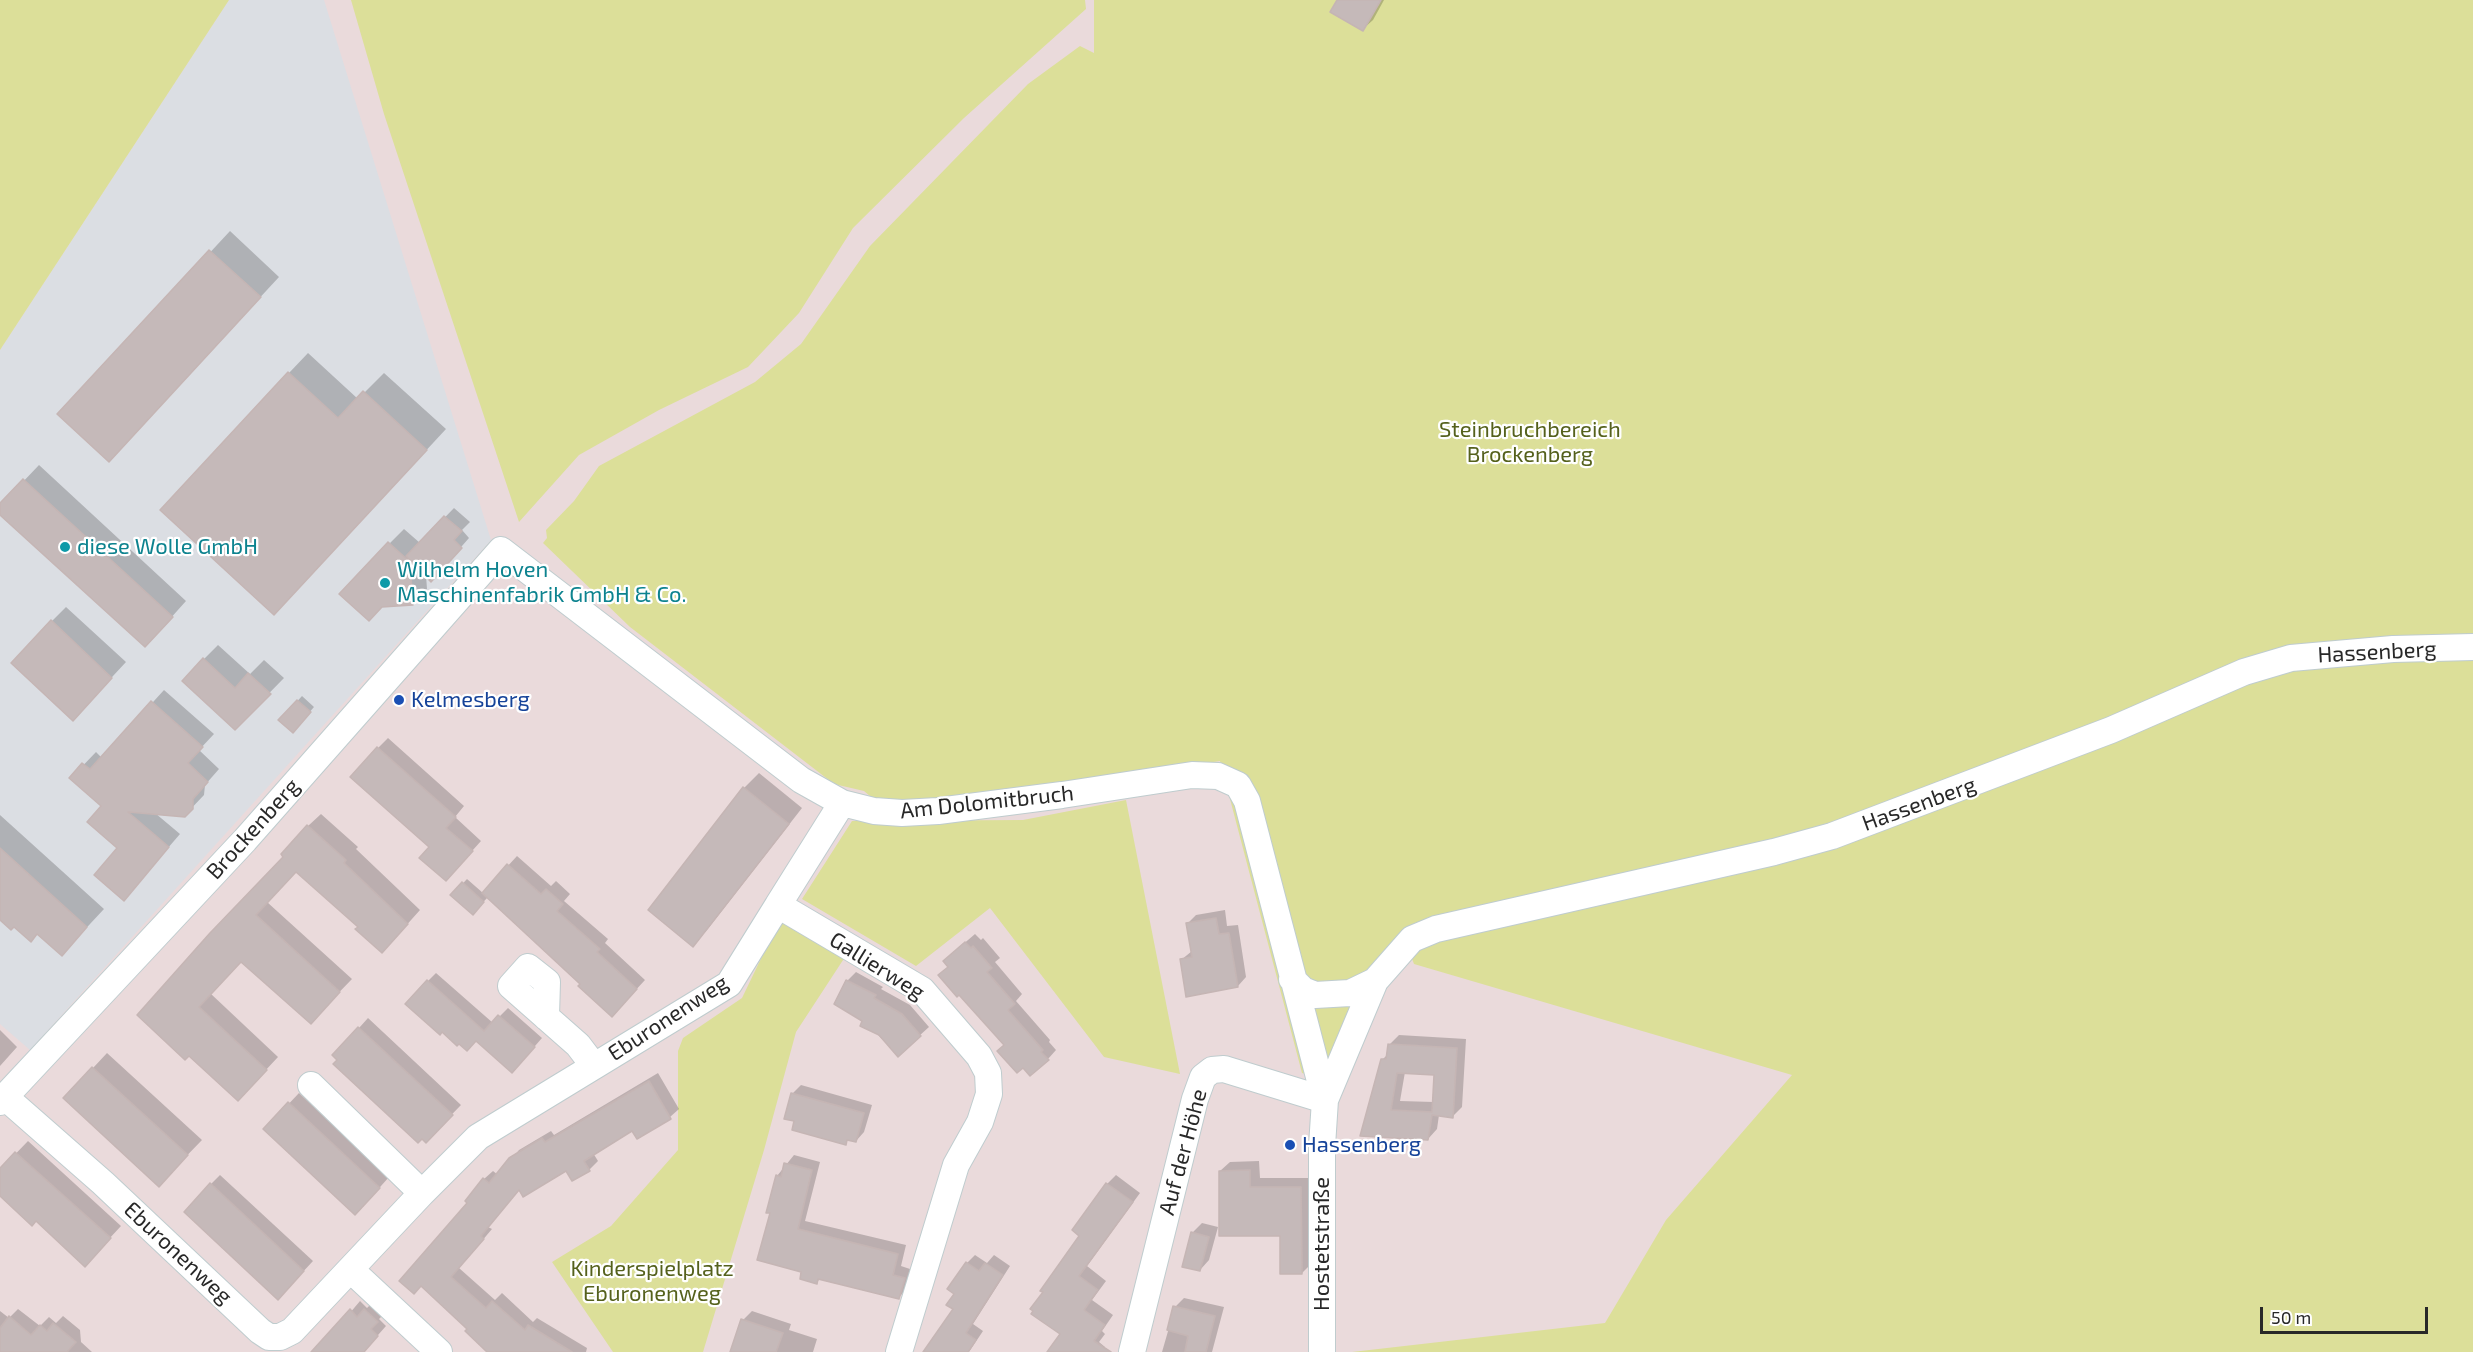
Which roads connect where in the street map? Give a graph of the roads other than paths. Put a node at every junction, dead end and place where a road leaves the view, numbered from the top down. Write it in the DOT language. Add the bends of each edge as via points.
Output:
graph roads {
  1 [pos="501,550"];
  2 [pos="2473,647"];
  3 [pos="842,803"];
  4 [pos="1266,881"];
  5 [pos="778,905"];
  6 [pos="1292,979"];
  7 [pos="1375,981"];
  8 [pos="546,1017"];
  9 [pos="594,1066"];
  10 [pos="311,1085"];
  11 [pos="3,1100"];
  12 [pos="1325,1100"];
  13 [pos="422,1193"];
  14 [pos="351,1270"];
  15 [pos="439,1352"];
  16 [pos="899,1352"];
  17 [pos="1132,1352"];
  18 [pos="1322,1352"];
  1 -- 3 [label="street, Am Dolomitbruch" via="801,780"];
  1 -- 11 [label="street, Brockenberg" via="244,840"];
  2 -- 7 [label="street, Hassenberg" via="2290,658 2244,672 2100,734 1832,836 1436,929 1412,939"];
  3 -- 4 [label="street, Am Dolomitbruch" via="874,811 938,811 1192,775 1218,776 1238,785 1247,801"];
  3 -- 5 [label="street"];
  4 -- 6 [label="street, Hostetstraße"];
  5 -- 9 [label="street, Eburonenweg" via="729,984"];
  5 -- 16 [label="street, Gallierweg" via="922,990 979,1056 988,1073 989,1094 980,1122 956,1165"];
  6 -- 7 [label="street" via="1315,995 1350,993"];
  6 -- 12 [label="street, Hostetstraße"];
  7 -- 12 [label="street, Hostetstraße"];
  8 -- 9 [label="street, Eburonenweg" via="578,1045"];
  9 -- 13 [label="street, Eburonenweg" via="478,1137"];
  10 -- 13 [label="street"];
  11 -- 14 [label="street, Eburonenweg" via="103,1183 269,1337 292,1331"];
  12 -- 17 [label="street, Auf der Höhe" via="1224,1068 1203,1077"];
  12 -- 18 [label="street, Hostetstraße"];
  13 -- 14 [label="street, Eburonenweg"];
  14 -- 15 [label="street"];
}
